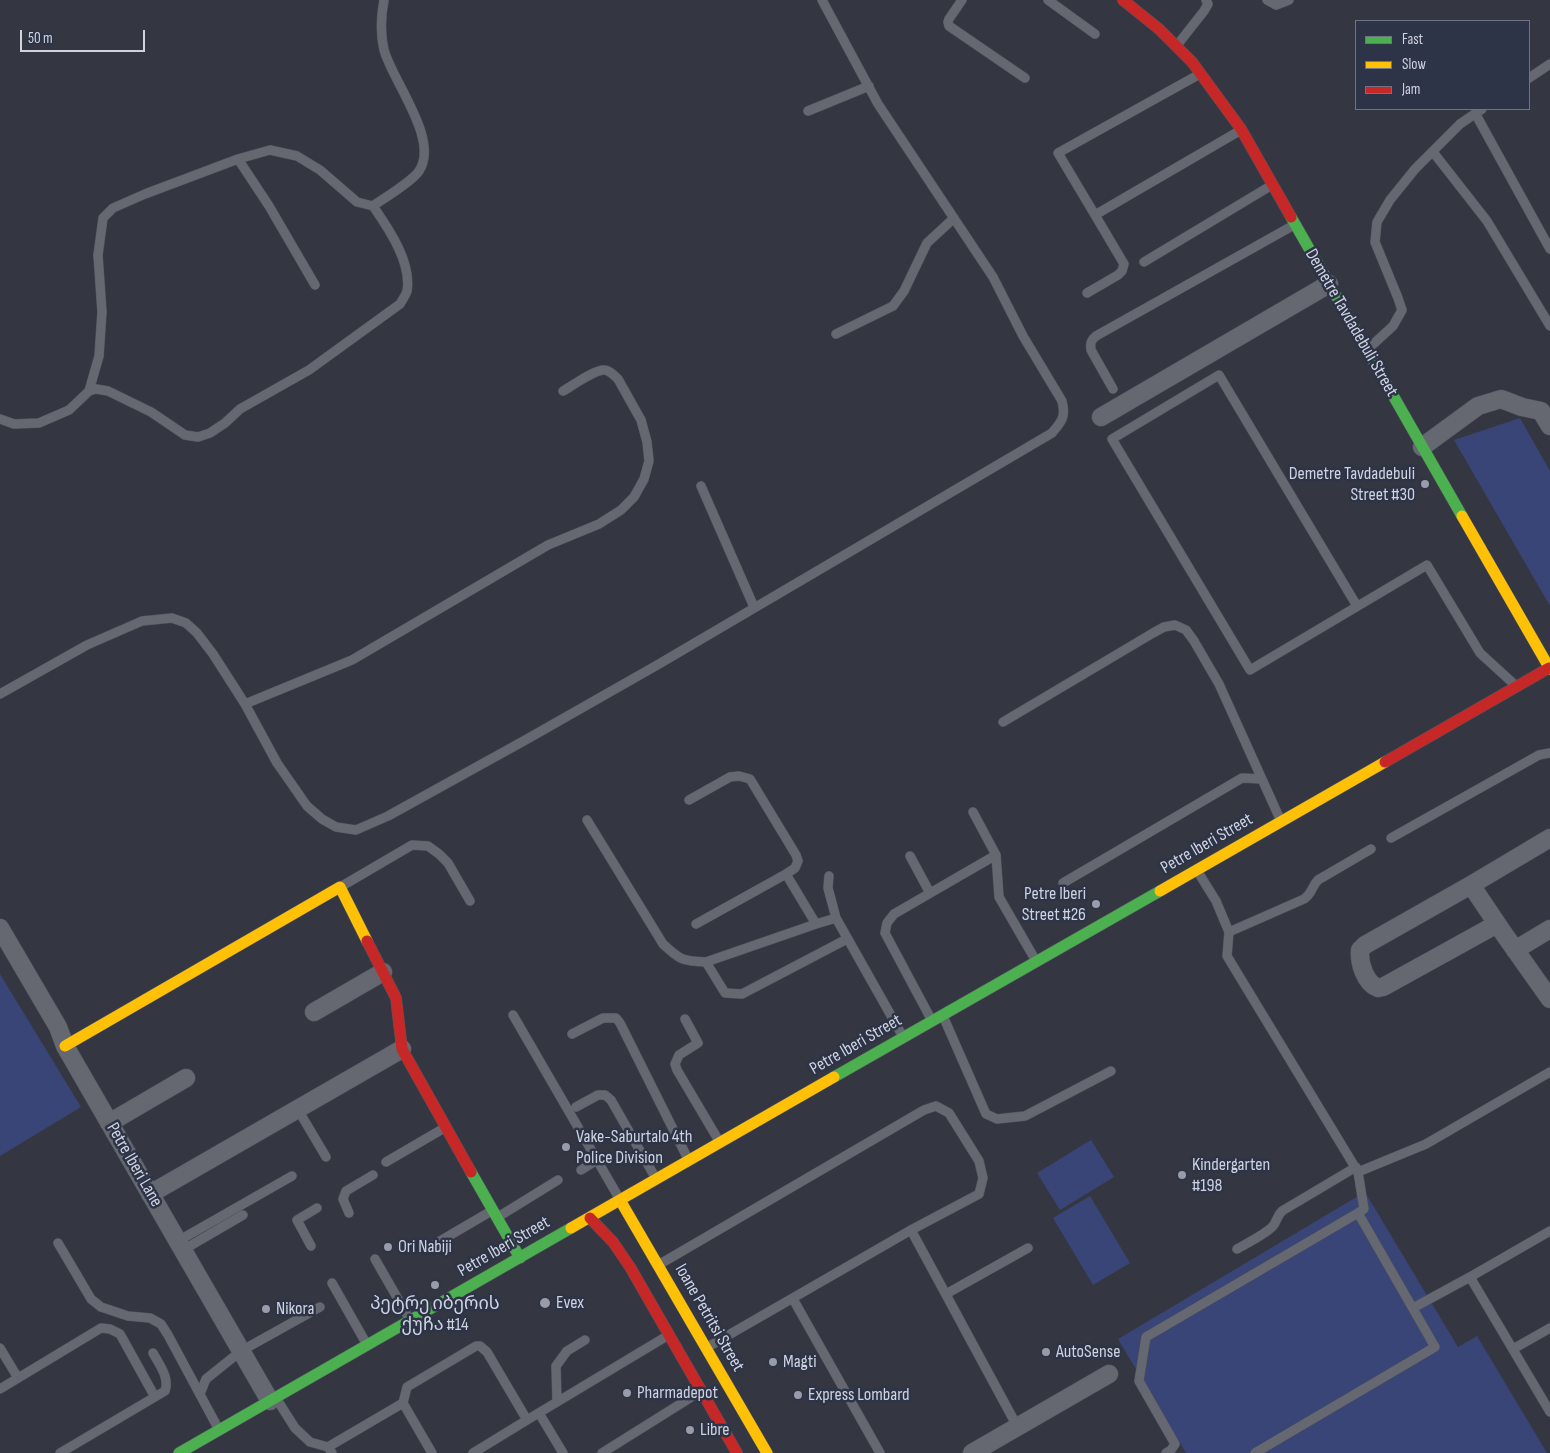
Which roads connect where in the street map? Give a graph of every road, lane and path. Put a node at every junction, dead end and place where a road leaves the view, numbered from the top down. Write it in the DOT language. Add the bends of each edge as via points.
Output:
graph roads {
  1 [pos="384,0"];
  2 [pos="822,0"];
  3 [pos="962,0"];
  4 [pos="1048,0"];
  5 [pos="1123,0"];
  6 [pos="1206,0"];
  7 [pos="1267,0"];
  8 [pos="1289,0"];
  9 [pos="1095,34"];
  10 [pos="1176,46"];
  11 [pos="1550,64"];
  12 [pos="1200,74"];
  13 [pos="1530,77"];
  14 [pos="1025,78"];
  15 [pos="868,86"];
  16 [pos="808,111"];
  17 [pos="1478,111"];
  18 [pos="1241,130"];
  19 [pos="1433,152"];
  20 [pos="238,159"];
  21 [pos="1272,185"];
  22 [pos="373,206"];
  23 [pos="1095,215"];
  24 [pos="954,218"];
  25 [pos="1295,225"];
  26 [pos="1550,249"];
  27 [pos="1144,262"];
  28 [pos="1329,284"];
  29 [pos="315,285"];
  30 [pos="1088,293"];
  31 [pos="1550,326"];
  32 [pos="836,334"];
  33 [pos="1366,350"];
  34 [pos="1113,389"];
  35 [pos="89,391"];
  36 [pos="563,392"];
  37 [pos="1101,417"];
  38 [pos="0,419"];
  39 [pos="1550,426"];
  40 [pos="1422,447"];
  41 [pos="701,486"];
  42 [pos="1357,606"];
  43 [pos="754,607"];
  44 [pos="1550,668"];
  45 [pos="1516,687"];
  46 [pos="0,694"];
  47 [pos="245,704"];
  48 [pos="1003,722"];
  49 [pos="1550,753"];
  50 [pos="1262,779"];
  51 [pos="689,800"];
  52 [pos="973,812"];
  53 [pos="587,820"];
  54 [pos="1281,822"];
  55 [pos="1390,838"];
  56 [pos="1550,838"];
  57 [pos="1371,849"];
  58 [pos="996,855"];
  59 [pos="910,856"];
  60 [pos="1197,869"];
  61 [pos="786,874"];
  62 [pos="829,876"];
  63 [pos="1063,883"];
  64 [pos="1471,885"];
  65 [pos="340,887"];
  66 [pos="930,893"];
  67 [pos="470,901"];
  68 [pos="836,918"];
  69 [pos="696,924"];
  70 [pos="816,924"];
  71 [pos="1497,924"];
  72 [pos="0,928"];
  73 [pos="1550,929"];
  74 [pos="1229,932"];
  75 [pos="848,939"];
  76 [pos="1515,950"];
  77 [pos="706,962"];
  78 [pos="1037,962"];
  79 [pos="383,972"];
  80 [pos="1550,999"];
  81 [pos="314,1012"];
  82 [pos="513,1015"];
  83 [pos="938,1018"];
  84 [pos="685,1019"];
  85 [pos="572,1034"];
  86 [pos="904,1038"];
  87 [pos="65,1046"];
  88 [pos="402,1049"];
  89 [pos="1111,1071"];
  90 [pos="1550,1072"];
  91 [pos="186,1078"];
  92 [pos="576,1107"];
  93 [pos="297,1108"];
  94 [pos="109,1123"];
  95 [pos="446,1127"];
  96 [pos="720,1143"];
  97 [pos="326,1157"];
  98 [pos="596,1160"];
  99 [pos="689,1161"];
  100 [pos="386,1162"];
  101 [pos="581,1170"];
  102 [pos="1357,1170"];
  103 [pos="374,1175"];
  104 [pos="292,1176"];
  105 [pos="657,1179"];
  106 [pos="558,1180"];
  107 [pos="150,1194"];
  108 [pos="620,1200"];
  109 [pos="317,1208"];
  110 [pos="349,1213"];
  111 [pos="1358,1213"];
  112 [pos="495,1214"];
  113 [pos="243,1215"];
  114 [pos="590,1218"];
  115 [pos="911,1230"];
  116 [pos="1550,1231"];
  117 [pos="58,1243"];
  118 [pos="435,1244"];
  119 [pos="180,1246"];
  120 [pos="311,1246"];
  121 [pos="1028,1248"];
  122 [pos="1237,1249"];
  123 [pos="375,1258"];
  124 [pos="520,1258"];
  125 [pos="658,1265"];
  126 [pos="1470,1277"];
  127 [pos="332,1283"];
  128 [pos="946,1294"];
  129 [pos="793,1299"];
  130 [pos="320,1307"];
  131 [pos="1413,1308"];
  132 [pos="410,1321"];
  133 [pos="1550,1328"];
  134 [pos="669,1334"];
  135 [pos="585,1340"];
  136 [pos="367,1346"];
  137 [pos="0,1348"];
  138 [pos="706,1348"];
  139 [pos="1513,1349"];
  140 [pos="241,1351"];
  141 [pos="153,1353"];
  142 [pos="1109,1374"];
  143 [pos="18,1378"];
  144 [pos="0,1388"];
  145 [pos="701,1391"];
  146 [pos="200,1394"];
  147 [pos="155,1397"];
  148 [pos="273,1399"];
  149 [pos="557,1402"];
  150 [pos="403,1403"];
  151 [pos="1550,1412"];
  152 [pos="539,1413"];
  153 [pos="527,1420"];
  154 [pos="1017,1426"];
  155 [pos="219,1430"];
  156 [pos="330,1450"];
  157 [pos="1170,1452"];
  158 [pos="60,1453"];
  159 [pos="179,1453"];
  160 [pos="432,1453"];
  161 [pos="473,1453"];
  162 [pos="563,1453"];
  163 [pos="602,1453"];
  164 [pos="737,1453"];
  165 [pos="766,1453"];
  166 [pos="880,1453"];
  167 [pos="972,1453"];
  168 [pos="1255,1453"];
  1 -- 22 [label="lane" via="380,17 384,50 422,134 426,156 419,172"];
  2 -- 15 [label="lane"];
  3 -- 14 [label="lane" via="949,19 949,26"];
  4 -- 9 [label="lane"];
  5 -- 10 [label="street, Demetre Tavdadebuli Street"];
  6 -- 10 [label="lane" via="1208,4 1204,11"];
  7 -- 8 [label="lane" via="1276,5"];
  10 -- 12 [label="street, Demetre Tavdadebuli Street"];
  11 -- 13 [label="lane"];
  12 -- 18 [label="street, Demetre Tavdadebuli Street"];
  12 -- 23 [label="lane" via="1058,154"];
  15 -- 16 [label="lane"];
  15 -- 24 [label="lane"];
  17 -- 19 [label="lane" via="1460,124"];
  17 -- 26 [label="lane"];
  18 -- 21 [label="street, Demetre Tavdadebuli Street"];
  18 -- 23 [label="lane"];
  19 -- 31 [label="lane" via="1487,221"];
  19 -- 33 [label="lane" via="1390,200 1377,222 1375,242 1402,310 1393,326"];
  20 -- 22 [label="lane" via="270,150 297,156 320,170 357,202"];
  20 -- 29 [label="lane"];
  20 -- 35 [label="lane" via="145,194 113,208 103,218 98,255 102,312 100,347"];
  21 -- 25 [label="street, Demetre Tavdadebuli Street"];
  21 -- 27 [label="lane"];
  22 -- 35 [label="lane" via="400,251 407,275 407,292 400,304 309,370 240,409 210,433 198,437 185,435 151,412 108,391"];
  23 -- 30 [label="lane" via="1124,264 1118,275"];
  24 -- 32 [label="lane" via="927,243 904,291 892,306"];
  24 -- 43 [label="lane" via="993,278 1062,401 1065,412 1061,422 1052,433"];
  25 -- 28 [label="street, Demetre Tavdadebuli Street"];
  25 -- 34 [label="lane" via="1092,340 1091,350"];
  28 -- 33 [label="street, Demetre Tavdadebuli Street"];
  28 -- 37 [label="street"];
  33 -- 40 [label="street, Demetre Tavdadebuli Street"];
  35 -- 38 [label="lane" via="69,410 39,423 14,424"];
  36 -- 47 [label="lane" via="604,370 612,373 622,386 641,420 649,461 644,480 621,510 599,524 548,545 352,660"];
  39 -- 40 [label="street" via="1541,411 1501,398 1478,406"];
  40 -- 44 [label="street, Demetre Tavdadebuli Street"];
  41 -- 43 [label="lane"];
  42 -- 42 [label="lane" via="1219,375 1112,438 1250,670"];
  42 -- 45 [label="lane" via="1427,564 1480,652"];
  43 -- 47 [label="lane" via="529,738 388,816 356,830 336,827 307,806 277,763"];
  44 -- 45 [label="street, Petre Iberi Street"];
  45 -- 54 [label="street, Petre Iberi Street"];
  46 -- 47 [label="lane" via="87,645 142,621 172,618 186,623 197,633"];
  48 -- 50 [label="lane" via="1153,633 1175,625 1186,630 1219,684"];
  49 -- 55 [label="lane" via="1539,755"];
  50 -- 54 [label="lane"];
  50 -- 63 [label="lane" via="1242,778"];
  51 -- 61 [label="lane" via="730,776 750,779 796,854 795,868"];
  52 -- 58 [label="lane"];
  53 -- 77 [label="lane" via="663,944 678,958"];
  54 -- 60 [label="street, Petre Iberi Street"];
  56 -- 64 [label="street"];
  57 -- 74 [label="lane" via="1318,880 1304,899"];
  58 -- 66 [label="lane"];
  58 -- 78 [label="lane" via="999,897"];
  59 -- 66 [label="lane"];
  60 -- 74 [label="lane"];
  60 -- 78 [label="street, Petre Iberi Street"];
  61 -- 69 [label="lane"];
  61 -- 70 [label="lane"];
  62 -- 68 [label="lane" via="828,888"];
  64 -- 71 [label="street"];
  64 -- 71 [label="street" via="1365,945 1360,950 1360,964 1371,983 1378,988 1387,985"];
  65 -- 67 [label="lane" via="412,845 428,846 448,862"];
  65 -- 79 [label="street"];
  65 -- 87 [label="street"];
  66 -- 83 [label="lane" via="894,914 885,933"];
  68 -- 70 [label="lane"];
  68 -- 75 [label="lane"];
  70 -- 77 [label="lane"];
  71 -- 76 [label="street"];
  72 -- 87 [label="street, Petre Iberi Lane" via="58,1027"];
  73 -- 76 [label="street"];
  74 -- 102 [label="lane" via="1227,956"];
  75 -- 77 [label="lane" via="742,994 725,993"];
  75 -- 86 [label="lane"];
  76 -- 80 [label="street"];
  78 -- 83 [label="street, Petre Iberi Street"];
  79 -- 81 [label="street"];
  79 -- 88 [label="street" via="396,998"];
  82 -- 98 [label="lane"];
  83 -- 86 [label="street, Petre Iberi Street"];
  83 -- 89 [label="lane" via="986,1114 997,1119 1025,1116"];
  84 -- 96 [label="lane" via="698,1043 679,1055 675,1064"];
  85 -- 99 [label="lane" via="603,1018 616,1018 620,1022"];
  86 -- 96 [label="street, Petre Iberi Street"];
  87 -- 94 [label="street, Petre Iberi Lane"];
  88 -- 93 [label="street"];
  88 -- 95 [label="street"];
  90 -- 102 [label="lane" via="1426,1144"];
  91 -- 94 [label="street"];
  92 -- 105 [label="lane" via="598,1095 605,1095 611,1100"];
  93 -- 97 [label="lane"];
  93 -- 107 [label="street"];
  94 -- 107 [label="street, Petre Iberi Lane"];
  95 -- 100 [label="lane"];
  95 -- 112 [label="street"];
  96 -- 99 [label="street, Petre Iberi Street"];
  98 -- 101 [label="lane"];
  98 -- 108 [label="lane"];
  99 -- 105 [label="street, Petre Iberi Street"];
  102 -- 111 [label="lane" via="1364,1209"];
  102 -- 122 [label="lane" via="1282,1211 1274,1225"];
  103 -- 110 [label="lane" via="346,1191 343,1199"];
  104 -- 119 [label="lane"];
  105 -- 108 [label="street, Petre Iberi Street"];
  106 -- 112 [label="lane"];
  107 -- 119 [label="street, Petre Iberi Lane"];
  108 -- 114 [label="street, Petre Iberi Street"];
  108 -- 125 [label="street, Ioane Petritsi Street"];
  109 -- 120 [label="lane" via="297,1220"];
  111 -- 131 [label="lane"];
  111 -- 157 [label="lane" via="1146,1337 1139,1381 1176,1444"];
  112 -- 118 [label="lane"];
  112 -- 124 [label="street"];
  113 -- 119 [label="lane"];
  114 -- 124 [label="street, Petre Iberi Street"];
  114 -- 134 [label="street" via="613,1242"];
  115 -- 125 [label="lane" via="979,1194 983,1178 979,1161 949,1113 936,1106"];
  115 -- 128 [label="lane"];
  115 -- 129 [label="lane"];
  116 -- 126 [label="lane"];
  117 -- 146 [label="lane" via="91,1299 101,1307 128,1316 150,1318 161,1324"];
  119 -- 140 [label="street, Petre Iberi Lane"];
  121 -- 128 [label="lane"];
  123 -- 132 [label="lane"];
  124 -- 132 [label="street, Petre Iberi Street"];
  125 -- 138 [label="street, Ioane Petritsi Street"];
  126 -- 131 [label="lane"];
  126 -- 139 [label="lane"];
  127 -- 136 [label="lane"];
  128 -- 154 [label="lane"];
  129 -- 138 [label="lane"];
  129 -- 166 [label="lane"];
  130 -- 140 [label="lane"];
  131 -- 168 [label="lane" via="1435,1347"];
  132 -- 136 [label="street, Petre Iberi Street"];
  133 -- 139 [label="lane"];
  134 -- 145 [label="street"];
  134 -- 149 [label="lane"];
  135 -- 149 [label="lane" via="567,1351 556,1366"];
  136 -- 148 [label="street, Petre Iberi Street"];
  137 -- 143 [label="lane"];
  138 -- 165 [label="street, Ioane Petritsi Street"];
  139 -- 151 [label="lane"];
  140 -- 146 [label="lane" via="206,1379"];
  140 -- 148 [label="street, Petre Iberi Lane"];
  141 -- 147 [label="lane" via="167,1380 165,1391"];
  142 -- 154 [label="street"];
  143 -- 144 [label="lane"];
  143 -- 147 [label="lane" via="102,1328 110,1329 120,1334"];
  145 -- 163 [label="lane"];
  145 -- 164 [label="street"];
  146 -- 155 [label="lane"];
  147 -- 158 [label="lane"];
  148 -- 155 [label="street, Petre Iberi Street"];
  148 -- 156 [label="lane" via="310,1442"];
  149 -- 152 [label="lane"];
  150 -- 153 [label="lane" via="407,1387 480,1346 487,1352"];
  150 -- 156 [label="lane"];
  150 -- 160 [label="lane"];
  152 -- 153 [label="lane"];
  152 -- 162 [label="lane"];
  153 -- 161 [label="lane"];
  154 -- 167 [label="street"];
  155 -- 159 [label="street, Petre Iberi Street"];
}
